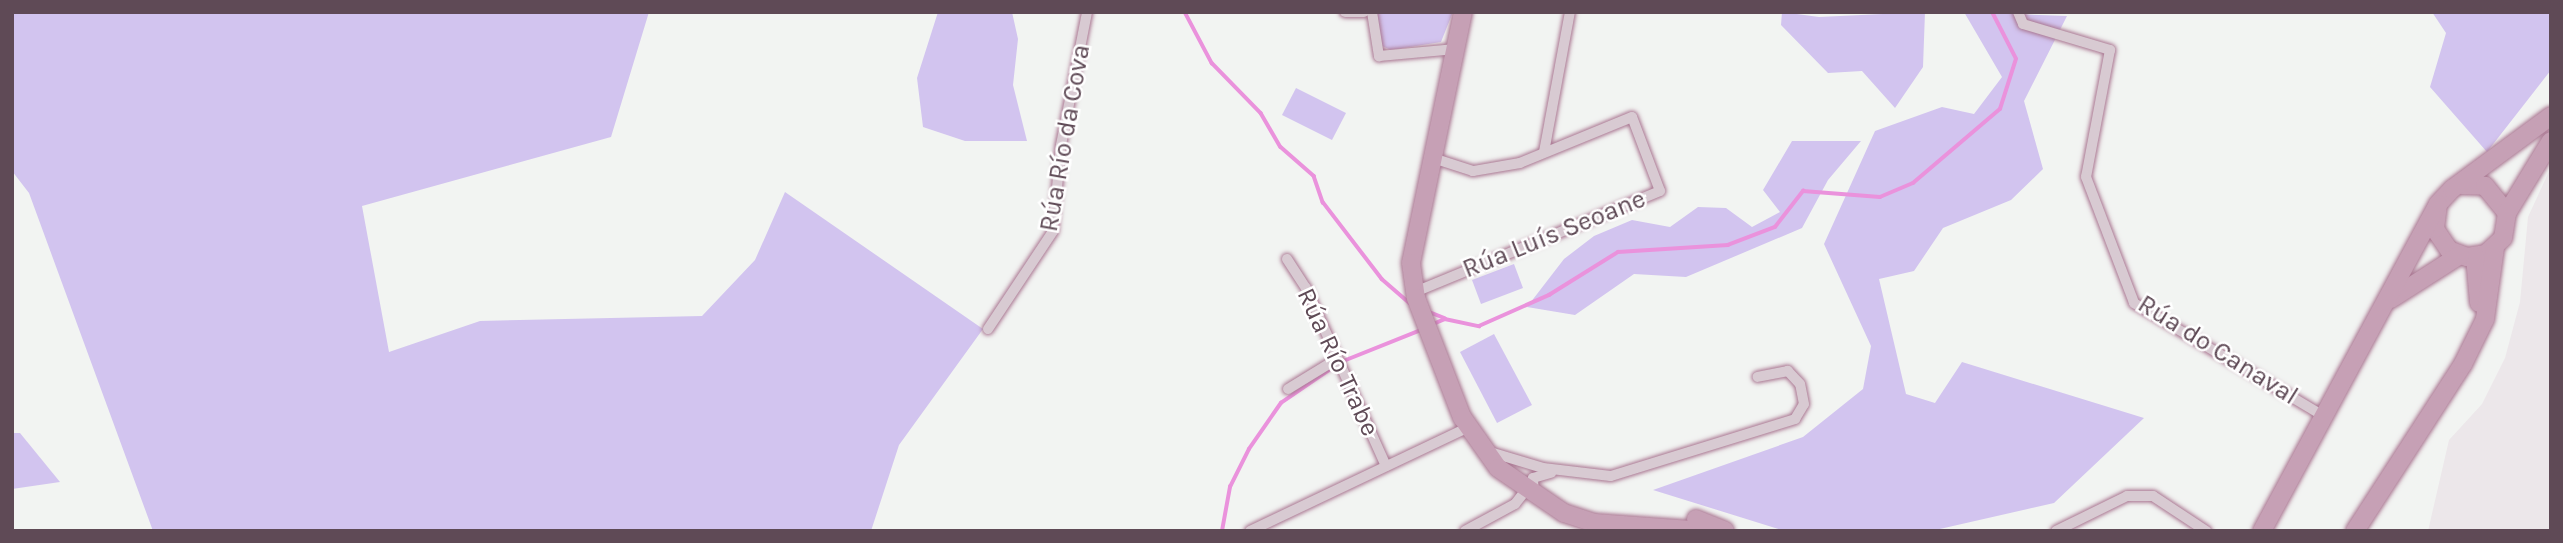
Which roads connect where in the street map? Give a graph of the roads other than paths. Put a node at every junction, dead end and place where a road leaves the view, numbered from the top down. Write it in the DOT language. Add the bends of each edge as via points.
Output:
graph roads {
  1 [pos="1087,12"];
  2 [pos="1345,12"];
  3 [pos="1364,12"];
  4 [pos="1372,12"];
  5 [pos="1463,12"];
  6 [pos="1570,12"];
  7 [pos="2018,12"];
  8 [pos="1456,49"];
  9 [pos="2551,116"];
  10 [pos="2551,141"];
  11 [pos="1544,152"];
  12 [pos="1436,159"];
  13 [pos="2462,185"];
  14 [pos="2438,204"];
  15 [pos="2507,213"];
  16 [pos="2496,248"];
  17 [pos="2467,256"];
  18 [pos="1287,259"];
  19 [pos="1416,295"];
  20 [pos="2385,303"];
  21 [pos="988,329"];
  22 [pos="1337,359"];
  23 [pos="2463,364"];
  24 [pos="1758,377"];
  25 [pos="1288,389"];
  26 [pos="2325,416"];
  27 [pos="1467,428"];
  28 [pos="1478,445"];
  29 [pos="1386,466"];
  30 [pos="1571,471"];
  31 [pos="1531,495"];
  32 [pos="1642,516"];
  33 [pos="1595,523"];
  34 [pos="1250,531"];
  35 [pos="1465,531"];
  36 [pos="1631,531"];
  37 [pos="1704,531"];
  38 [pos="1725,531"];
  39 [pos="2056,531"];
  40 [pos="2206,531"];
  41 [pos="2262,531"];
  42 [pos="2355,531"];
  1 -- 21 [label="street, Rúa Río da Cova" via="1061,145 1053,232"];
  2 -- 3 [label="street"];
  4 -- 8 [label="street" via="1379,56"];
  5 -- 8 [label="highway"];
  6 -- 11 [label="street"];
  7 -- 26 [label="street, Rúa do Canaval" via="2023,24 2110,50 2086,177 2134,303"];
  8 -- 12 [label="highway"];
  9 -- 13 [label="highway"];
  10 -- 15 [label="highway"];
  11 -- 12 [label="street" via="1473,171"];
  11 -- 19 [label="street, Rúa Luís Seoane" via="1632,117 1660,191"];
  12 -- 19 [label="highway" via="1412,239"];
  13 -- 14 [label="highway"];
  13 -- 15 [label="highway" via="2496,193"];
  14 -- 17 [label="highway" via="2440,240"];
  14 -- 20 [label="highway"];
  15 -- 16 [label="highway"];
  16 -- 17 [label="highway"];
  16 -- 23 [label="highway" via="2485,319"];
  17 -- 20 [label="highway" via="2443,261"];
  17 -- 23 [label="highway" via="2480,296"];
  18 -- 22 [label="street, Rúa Río Trabe"];
  19 -- 27 [label="highway"];
  20 -- 26 [label="highway"];
  22 -- 25 [label="street"];
  22 -- 29 [label="street, Rúa Río Trabe"];
  23 -- 42 [label="highway"];
  24 -- 30 [label="street" via="1788,371 1800,384 1804,404 1795,419 1611,475"];
  26 -- 41 [label="highway"];
  27 -- 28 [label="highway"];
  27 -- 29 [label="street"];
  28 -- 30 [label="street" via="1497,456"];
  28 -- 31 [label="highway"];
  29 -- 34 [label="street"];
  30 -- 31 [label="street" via="1533,478"];
  31 -- 33 [label="highway"];
  31 -- 35 [label="street"];
  32 -- 33 [label="highway"];
  32 -- 37 [label="highway"];
  32 -- 38 [label="highway" via="1684,516"];
  33 -- 36 [label="highway"];
  33 -- 37 [label="highway"];
  39 -- 40 [label="street" via="2127,496 2140,496 2175,508"];
}
